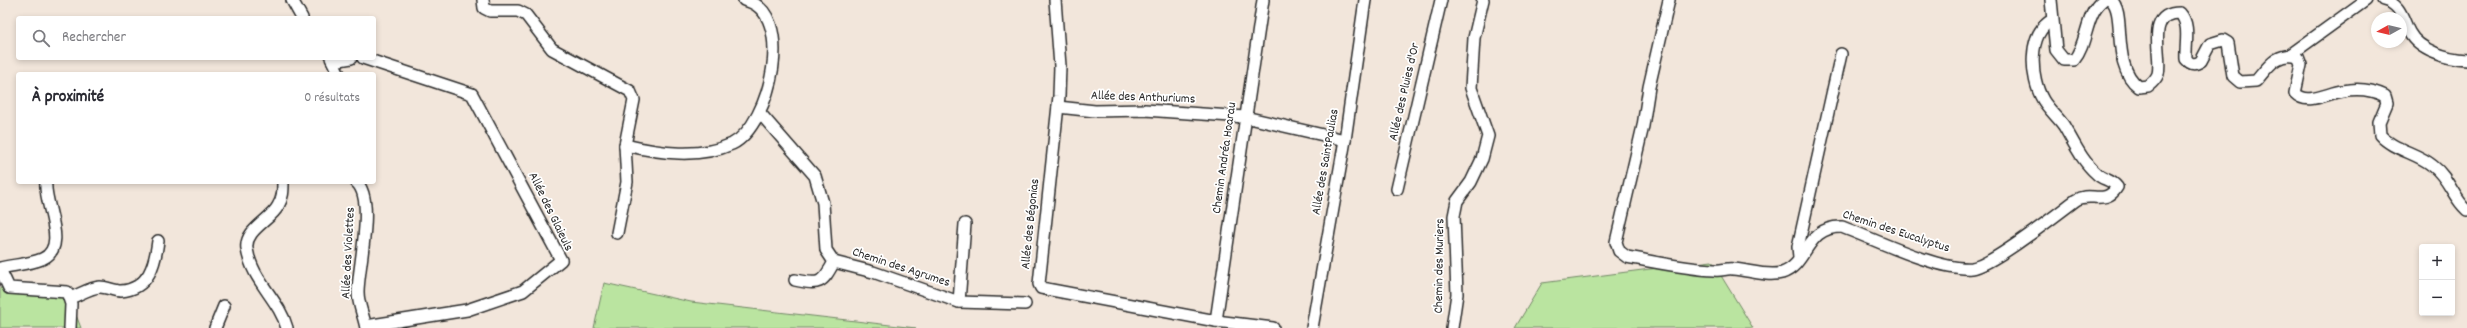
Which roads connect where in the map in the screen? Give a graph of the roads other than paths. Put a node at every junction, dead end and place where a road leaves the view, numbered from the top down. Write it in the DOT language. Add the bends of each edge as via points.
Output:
graph roads {
  1 [pos="292,0"];
  2 [pos="483,0"];
  3 [pos="744,0"];
  4 [pos="1055,0"];
  5 [pos="1263,0"];
  6 [pos="1365,0"];
  7 [pos="1440,0"];
  8 [pos="1483,0"];
  9 [pos="1668,0"];
  10 [pos="2051,0"];
  11 [pos="2103,0"];
  12 [pos="2111,0"];
  13 [pos="2366,0"];
  14 [pos="2383,0"];
  15 [pos="301,16"];
  16 [pos="2052,20"];
  17 [pos="1841,54"];
  18 [pos="2290,55"];
  19 [pos="332,60"];
  20 [pos="368,60"];
  21 [pos="2467,60"];
  22 [pos="338,72"];
  23 [pos="1058,107"];
  24 [pos="760,113"];
  25 [pos="1245,117"];
  26 [pos="1345,140"];
  27 [pos="625,145"];
  28 [pos="46,184"];
  29 [pos="283,184"];
  30 [pos="358,184"];
  31 [pos="1397,189"];
  32 [pos="2467,210"];
  33 [pos="965,224"];
  34 [pos="616,233"];
  35 [pos="158,241"];
  36 [pos="1799,257"];
  37 [pos="834,262"];
  38 [pos="0,268"];
  39 [pos="795,280"];
  40 [pos="70,298"];
  41 [pos="959,302"];
  42 [pos="1025,304"];
  43 [pos="224,306"];
  44 [pos="1216,321"];
  45 [pos="366,327"];
  46 [pos="70,328"];
  47 [pos="215,328"];
  48 [pos="287,328"];
  49 [pos="1273,328"];
  50 [pos="1312,328"];
  51 [pos="1452,328"];
  1 -- 15 [label="street"];
  2 -- 27 [label="street" via="484,8 490,11 518,11 526,15 552,49 630,91 634,100"];
  3 -- 24 [label="street" via="757,6 767,19 772,34 775,57"];
  4 -- 23 [label="street, Allée des Bégonias" via="1060,66"];
  5 -- 25 [label="street, Chemin Andréa Hoarau"];
  6 -- 26 [label="street, Allée des SaintPaulias"];
  7 -- 31 [label="street, Allée des Pluies d'Or"];
  8 -- 51 [label="street, Chemin des Muriers" via="1474,38 1472,88 1488,136 1482,159 1471,182 1457,201 1454,216 1457,294"];
  9 -- 36 [label="street, Chemin des Eucalyptus" via="1649,87 1644,126 1616,242 1619,251 1627,257 1716,270 1732,269 1770,274 1783,272"];
  10 -- 16 [label="street"];
  11 -- 16 [label="street" via="2092,15 2082,51 2074,60 2064,60 2056,50"];
  12 -- 18 [label="street" via="2115,5 2119,44 2125,67 2128,76 2139,86 2148,86 2158,74 2159,30 2163,19 2171,13 2180,13 2187,27 2186,59 2194,64 2201,61 2210,44 2224,40 2230,49 2233,76 2240,82 2256,81 2274,60"];
  13 -- 18 [label="street"];
  14 -- 21 [label="street" via="2396,6 2403,14 2410,34 2422,45 2450,59"];
  16 -- 36 [label="street, Chemin des Eucalyptus" via="2043,25 2036,37 2033,67 2042,100 2063,125 2081,156 2098,175 2113,182 2117,187 2113,194 2078,198 2059,215 1998,255 1972,268 1940,264 1842,227 1829,226 1818,233"];
  17 -- 36 [label="street" via="1798,247"];
  18 -- 32 [label="street" via="2298,57 2301,65 2295,93 2302,98 2316,98 2358,89 2385,96 2387,103 2379,122 2380,135 2434,166"];
  19 -- 22 [label="street"];
  20 -- 45 [label="street, Allée des Glaieuls" via="472,94 561,260 523,291 467,310"];
  23 -- 25 [label="street, Allée des Anthuriums" via="1095,111 1145,110"];
  23 -- 44 [label="street, Allée des Bégonias" via="1039,284 1041,288"];
  24 -- 27 [label="street" via="749,129 733,144 713,149 664,153"];
  24 -- 37 [label="street, Chemin des Agrumes" via="815,176 823,202 826,250"];
  25 -- 26 [label="street, Allée des Anthuriums"];
  25 -- 44 [label="street, Chemin Andréa Hoarau"];
  26 -- 50 [label="street, Allée des SaintPaulias"];
  27 -- 34 [label="street" via="627,182"];
  28 -- 38 [label="street" via="45,194 56,234 53,248 43,258"];
  29 -- 48 [label="street" via="283,195 278,207 252,232 247,247 250,266 282,312"];
  30 -- 45 [label="street, Allée des Violettes" via="363,189 365,199 358,293"];
  33 -- 41 [label="street, Chemin des Agrumes"];
  35 -- 40 [label="street" via="152,273 143,282 131,289 109,290 100,287"];
  37 -- 39 [label="street, Chemin des Agrumes" via="826,278 820,282"];
  37 -- 41 [label="street, Chemin des Agrumes" via="873,272"];
  38 -- 40 [label="street" via="9,288 67,292"];
  40 -- 46 [label="street"];
  41 -- 42 [label="street, Chemin des Agrumes"];
  43 -- 47 [label="street"];
  44 -- 49 [label="street, Allée des Bégonias"];
}
